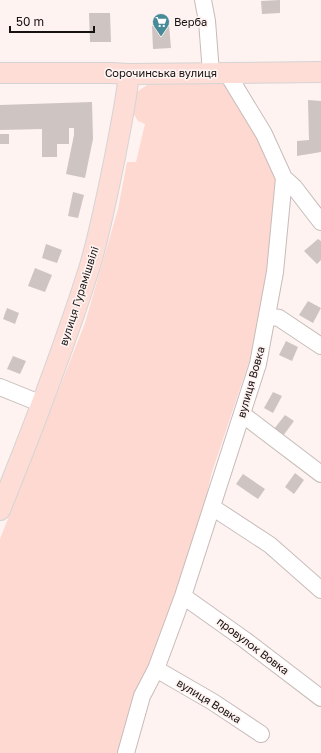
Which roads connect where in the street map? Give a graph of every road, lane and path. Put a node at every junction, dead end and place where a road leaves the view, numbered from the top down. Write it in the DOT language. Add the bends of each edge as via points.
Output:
graph roads {
  1 [pos="203,0"];
  2 [pos="321,72"];
  3 [pos="0,73"];
  4 [pos="219,73"];
  5 [pos="129,74"];
  6 [pos="284,178"];
  7 [pos="321,222"];
  8 [pos="267,316"];
  9 [pos="321,346"];
  10 [pos="0,387"];
  11 [pos="42,404"];
  12 [pos="242,414"];
  13 [pos="321,474"];
  14 [pos="212,507"];
  15 [pos="0,510"];
  16 [pos="321,590"];
  17 [pos="183,596"];
  18 [pos="156,669"];
  19 [pos="321,698"];
  20 [pos="261,734"];
  21 [pos="128,753"];
  1 -- 4 [label="street"];
  2 -- 4 [label="main road, Сорочинська вулиця"];
  3 -- 5 [label="main road, Сорочинська вулиця"];
  4 -- 5 [label="main road, Сорочинська вулиця"];
  4 -- 6 [label="street, вулиця Вовка" via="264,134"];
  5 -- 11 [label="main road, вулиця Гурамішвілі" via="106,202 89,268"];
  6 -- 7 [label="street"];
  6 -- 8 [label="street, вулиця Вовка" via="275,272"];
  8 -- 9 [label="street" via="279,318"];
  8 -- 12 [label="street, вулиця Вовка" via="258,364"];
  10 -- 11 [label="street"];
  11 -- 15 [label="main road, вулиця Гурамішвілі"];
  12 -- 13 [label="street"];
  12 -- 14 [label="street, вулиця Вовка"];
  14 -- 16 [label="street" via="270,545"];
  14 -- 17 [label="street, вулиця Вовка"];
  17 -- 18 [label="street, вулиця Вовка"];
  17 -- 19 [label="street, провулок Вовка"];
  18 -- 20 [label="street, вулиця Вовка"];
  18 -- 21 [label="street, вулиця Вовка" via="142,696"];
}
